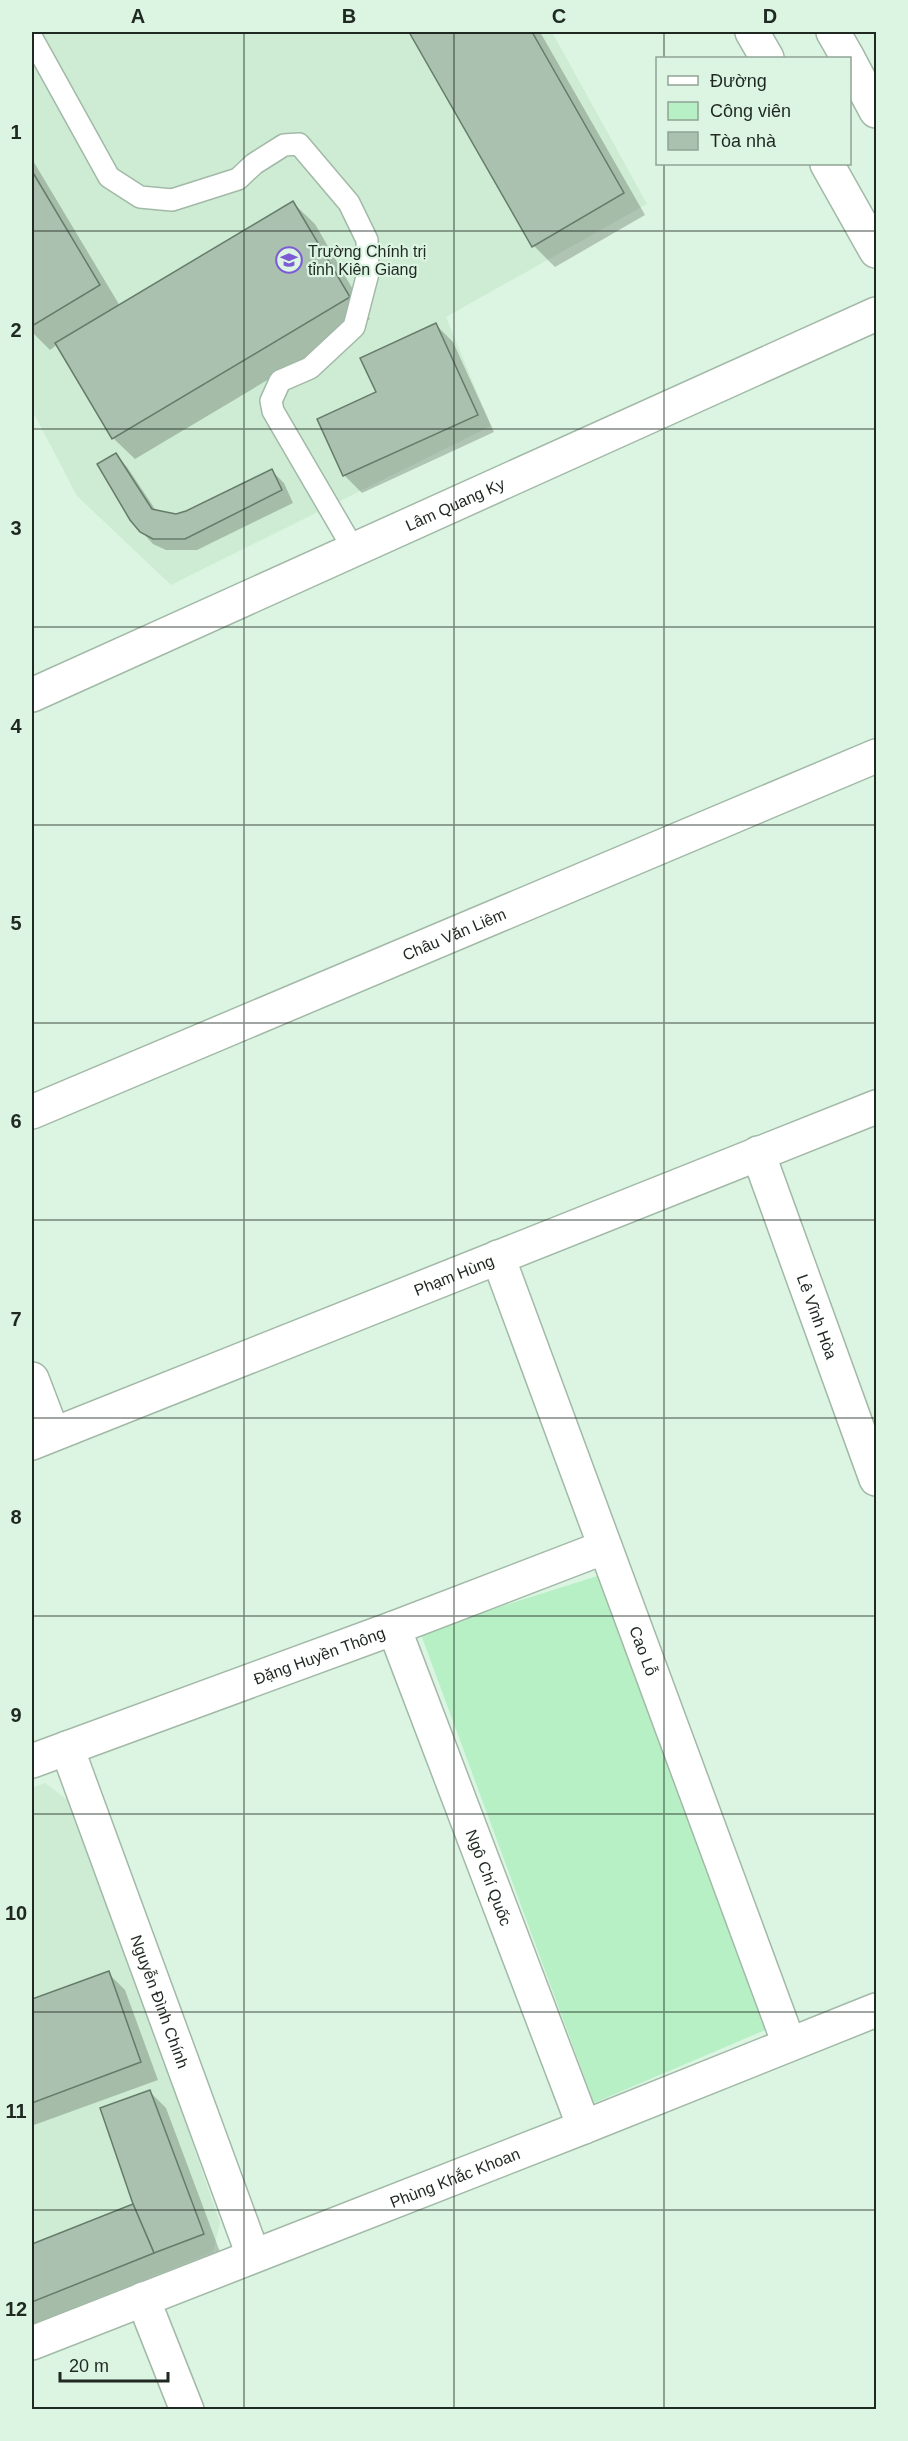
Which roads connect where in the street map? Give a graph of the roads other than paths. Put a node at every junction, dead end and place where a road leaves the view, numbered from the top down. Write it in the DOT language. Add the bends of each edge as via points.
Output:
graph roads {
  1 [pos="752,32"];
  2 [pos="833,32"];
  3 [pos="32,38"];
  4 [pos="766,57"];
  5 [pos="847,57"];
  6 [pos="851,64"];
  7 [pos="876,111"];
  8 [pos="828,165"];
  9 [pos="876,251"];
  10 [pos="876,314"];
  11 [pos="354,550"];
  12 [pos="32,694"];
  13 [pos="876,756"];
  14 [pos="876,1107"];
  15 [pos="32,1112"];
  16 [pos="758,1153"];
  17 [pos="498,1257"];
  18 [pos="32,1379"];
  19 [pos="42,1439"];
  20 [pos="876,1479"];
  21 [pos="605,1547"];
  22 [pos="394,1628"];
  23 [pos="67,1748"];
  24 [pos="32,1761"];
  25 [pos="876,2010"];
  26 [pos="789,2044"];
  27 [pos="584,2127"];
  28 [pos="253,2255"];
  29 [pos="143,2299"];
  30 [pos="32,2343"];
  31 [pos="187,2409"];
  1 -- 4 [label="street"];
  2 -- 5 [label="street"];
  3 -- 11 [label="lane" via="109,177 140,197 172,200 238,179 284,145 299,144 349,203 367,240 369,273 354,327 310,368 280,381 271,401 273,411"];
  6 -- 7 [label="street"];
  8 -- 9 [label="street"];
  10 -- 11 [label="street, Lâm Quang Ky"];
  11 -- 12 [label="street, Lâm Quang Ky"];
  13 -- 15 [label="street, Châu Văn Liêm"];
  14 -- 16 [label="street, Phạm Hùng"];
  16 -- 17 [label="street, Phạm Hùng"];
  16 -- 20 [label="street, Lê Vĩnh Hòa"];
  17 -- 19 [label="street, Phạm Hùng"];
  17 -- 21 [label="street, Cao Lỗ"];
  18 -- 19 [label="street"];
  21 -- 22 [label="street, Đặng Huyền Thông"];
  21 -- 26 [label="street, Cao Lỗ"];
  22 -- 23 [label="street, Đặng Huyền Thông"];
  22 -- 27 [label="street, Ngô Chí Quốc"];
  23 -- 24 [label="street, Đặng Huyền Thông"];
  23 -- 28 [label="street, Nguyễn Đình Chính"];
  25 -- 26 [label="street, Phùng Khắc Khoan"];
  26 -- 27 [label="street, Phùng Khắc Khoan"];
  27 -- 28 [label="street, Phùng Khắc Khoan"];
  28 -- 29 [label="street, Phùng Khắc Khoan"];
  29 -- 30 [label="street, Phùng Khắc Khoan"];
  29 -- 31 [label="street"];
}
